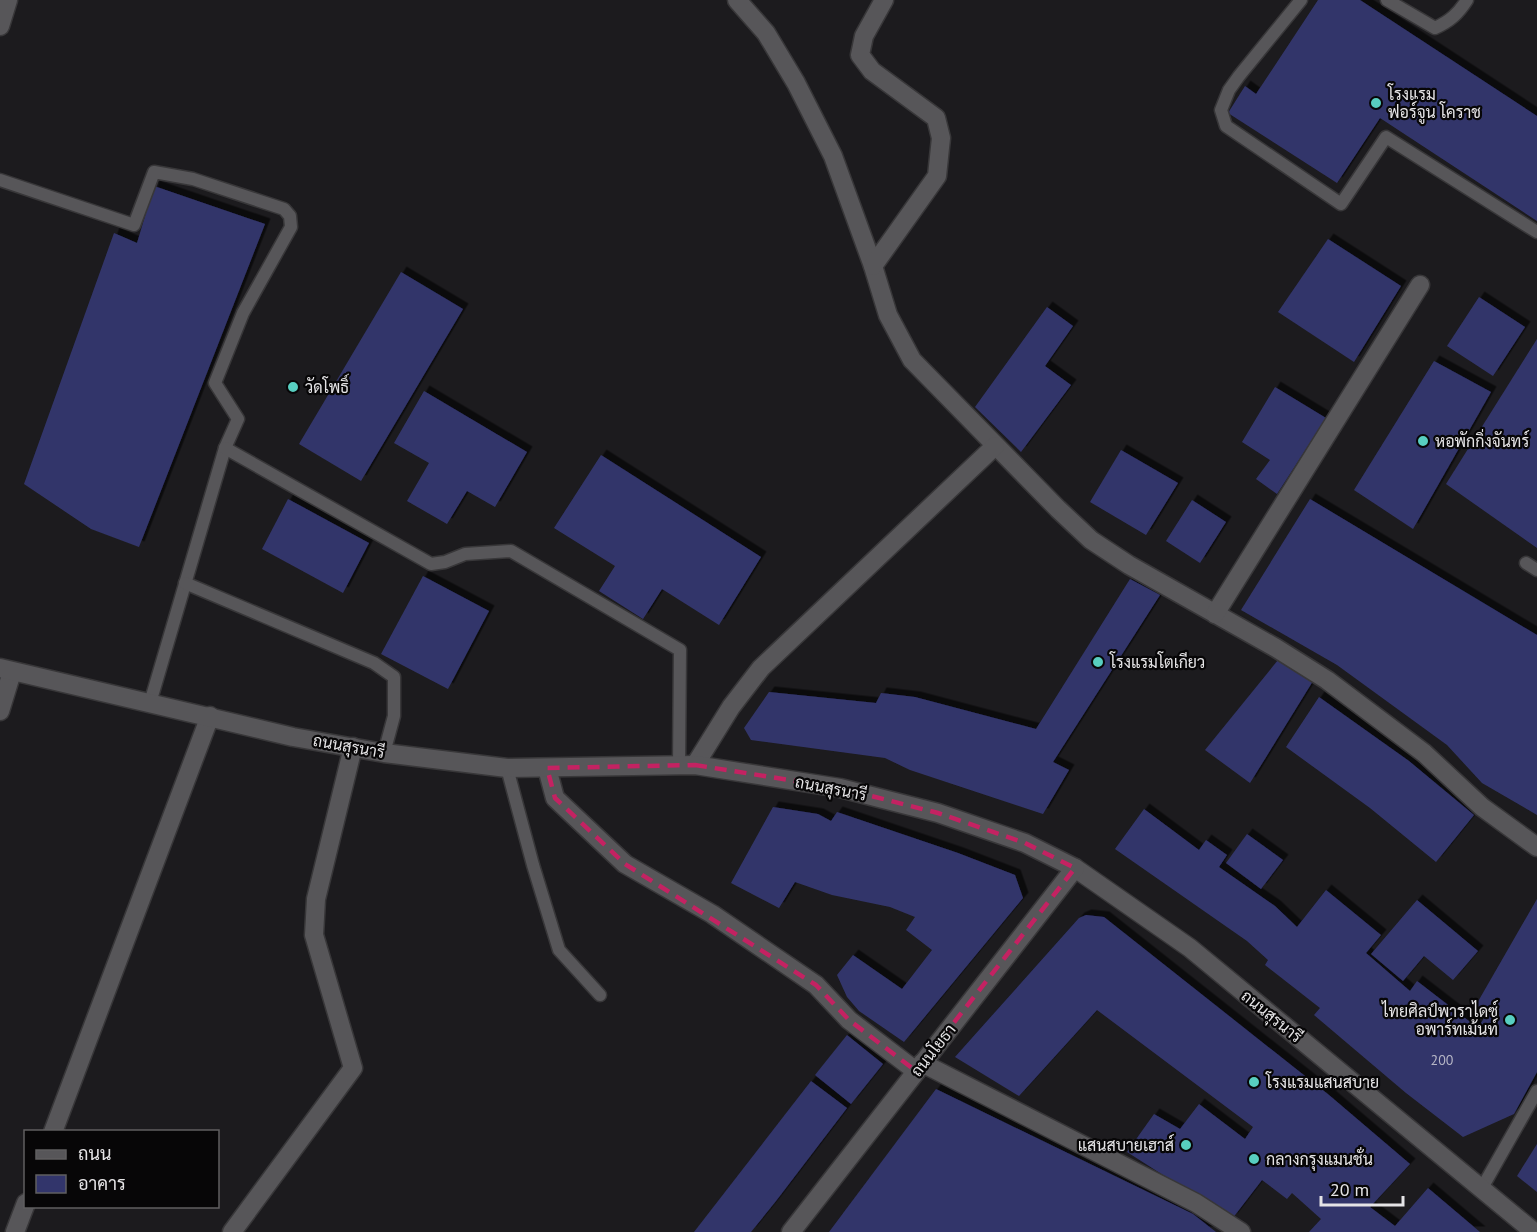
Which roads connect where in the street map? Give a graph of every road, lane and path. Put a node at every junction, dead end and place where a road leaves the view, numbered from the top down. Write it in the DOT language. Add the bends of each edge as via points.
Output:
graph roads {
  1 [pos="8,0"];
  2 [pos="737,0"];
  3 [pos="884,0"];
  4 [pos="1301,0"];
  5 [pos="1387,0"];
  6 [pos="1467,0"];
  7 [pos="0,26"];
  8 [pos="0,180"];
  9 [pos="1537,232"];
  10 [pos="873,266"];
  11 [pos="1420,285"];
  12 [pos="995,446"];
  13 [pos="225,448"];
  14 [pos="185,583"];
  15 [pos="1215,614"];
  16 [pos="6,670"];
  17 [pos="150,703"];
  18 [pos="0,711"];
  19 [pos="210,716"];
  20 [pos="353,747"];
  21 [pos="384,753"];
  22 [pos="687,766"];
  23 [pos="507,768"];
  24 [pos="547,768"];
  25 [pos="1537,847"];
  26 [pos="1075,868"];
  27 [pos="600,995"];
  28 [pos="919,1067"];
  29 [pos="1537,1091"];
  30 [pos="53,1130"];
  31 [pos="1482,1188"];
  32 [pos="24,1208"];
  33 [pos="15,1232"];
  34 [pos="232,1232"];
  35 [pos="791,1232"];
  36 [pos="1241,1232"];
  37 [pos="1534,1232"];
  1 -- 7 [label="street"];
  2 -- 10 [label="street" via="766,33 796,83 833,156"];
  3 -- 10 [label="street" via="864,36 860,55 872,71 936,118 941,138 937,176"];
  4 -- 9 [label="lane" via="1229,90 1221,110 1226,126 1341,204 1386,136"];
  5 -- 6 [label="lane" via="1435,28 1450,22"];
  8 -- 13 [label="lane" via="134,225 154,172 193,179 284,209 290,216 291,227 243,313 215,383 238,419"];
  10 -- 12 [label="street" via="888,315 912,360"];
  11 -- 15 [label="street"];
  12 -- 15 [label="street" via="1091,540"];
  12 -- 22 [label="street" via="760,668"];
  13 -- 14 [label="lane"];
  13 -- 22 [label="lane" via="431,564 465,554 511,551 680,650"];
  14 -- 17 [label="lane"];
  14 -- 21 [label="lane" via="374,663 394,677 394,716"];
  15 -- 25 [label="street" via="1327,680 1425,753 1482,807"];
  16 -- 17 [label="street, ถนนสุรนารี"];
  16 -- 18 [label="street"];
  17 -- 19 [label="street, ถนนสุรนารี"];
  19 -- 20 [label="street, ถนนสุรนารี"];
  19 -- 30 [label="street"];
  20 -- 21 [label="street, ถนนสุรนารี"];
  20 -- 34 [label="street" via="316,899 314,935 353,1068"];
  21 -- 23 [label="street, ถนนสุรนารี"];
  22 -- 24 [label="street, ถนนสุรนารี"];
  22 -- 26 [label="street, ถนนสุรนารี" via="840,788 938,813 1025,843"];
  23 -- 24 [label="street, ถนนสุรนารี"];
  23 -- 27 [label="lane" via="559,950"];
  24 -- 28 [label="street" via="555,798 625,864 712,914 816,985 849,1020"];
  26 -- 28 [label="street, ถนนโยธา"];
  26 -- 31 [label="street, ถนนสุรนารี" via="1190,948"];
  28 -- 35 [label="street, ถนนโยธา"];
  28 -- 36 [label="street" via="1196,1203"];
  29 -- 31 [label="lane"];
  31 -- 37 [label="street, ถนนสุรนารี"];
  32 -- 33 [label="street"];
}
